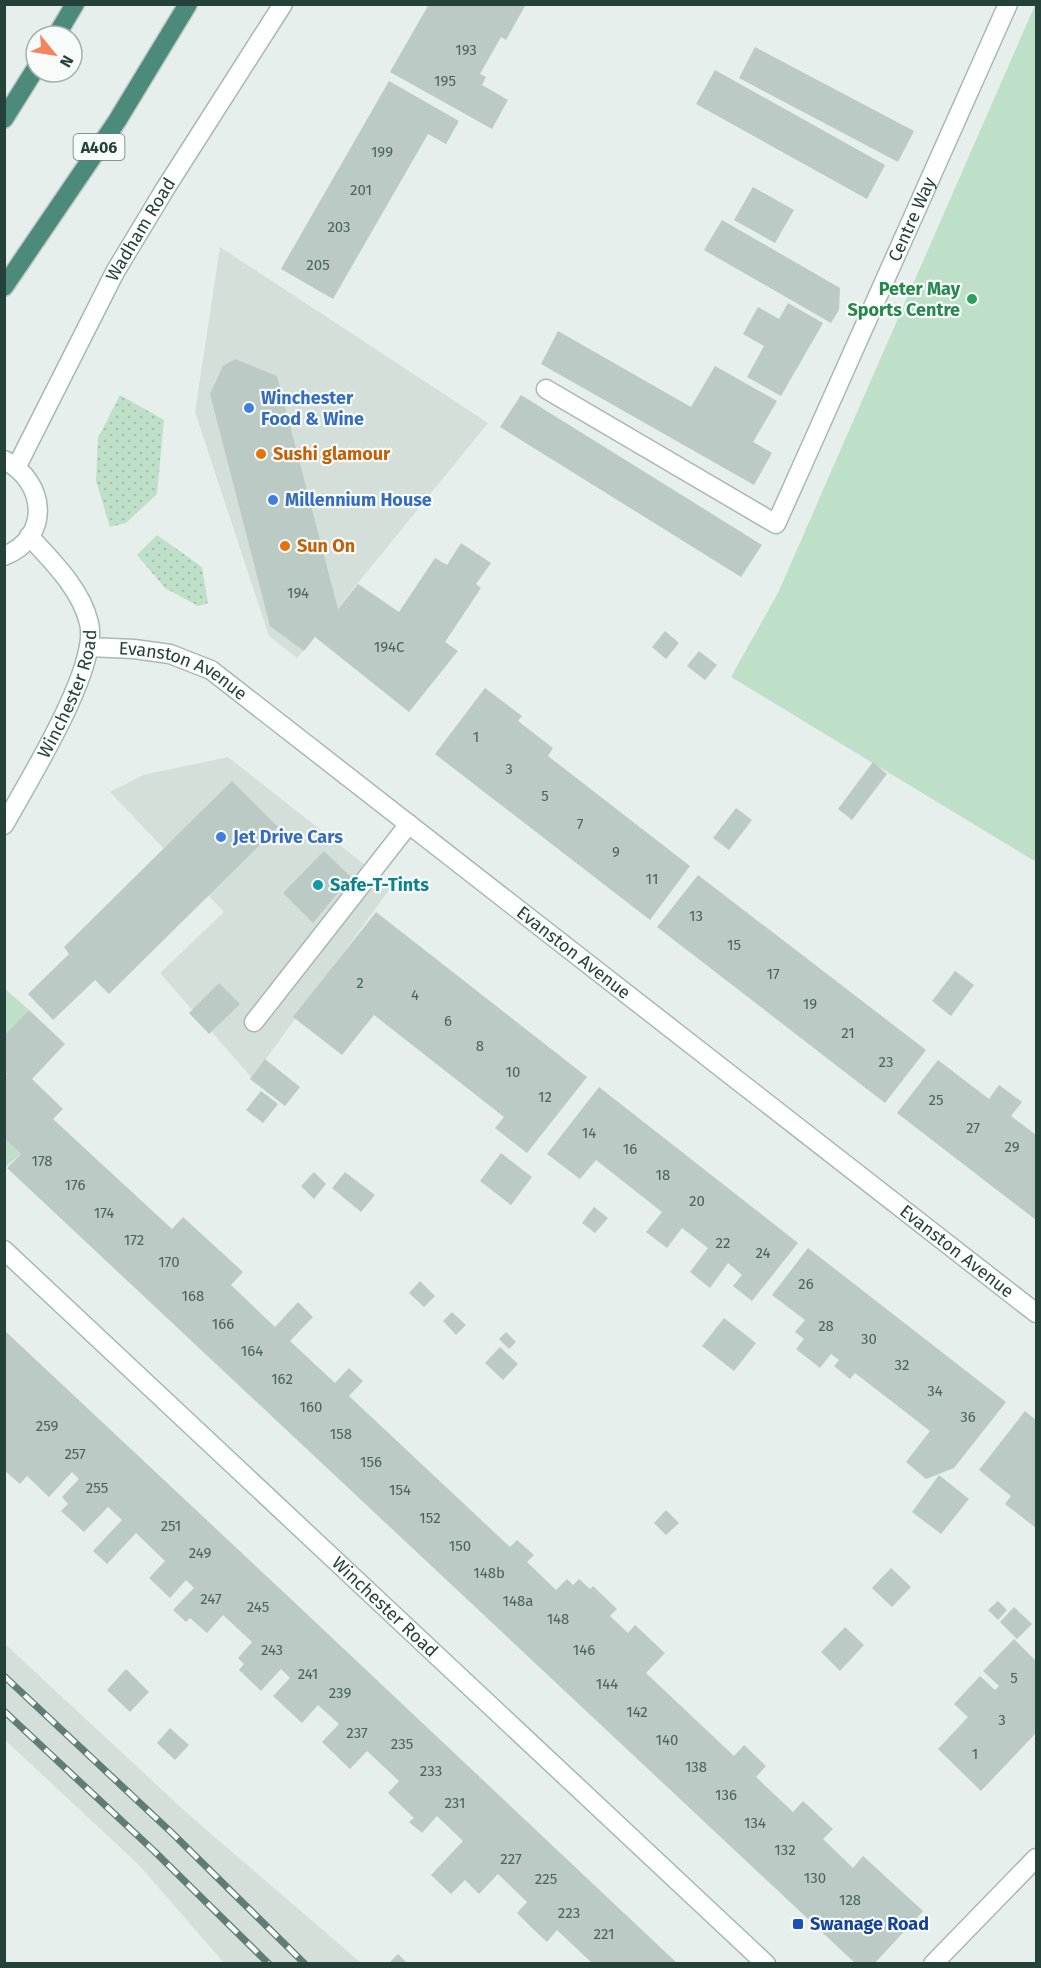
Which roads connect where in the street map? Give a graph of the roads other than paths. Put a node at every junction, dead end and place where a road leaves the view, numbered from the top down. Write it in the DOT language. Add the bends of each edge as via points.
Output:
graph roads {
  1 [pos="75,4"];
  2 [pos="188,4"];
  3 [pos="283,4"];
  4 [pos="1008,4"];
  5 [pos="63,24"];
  6 [pos="26,84"];
  7 [pos="4,119"];
  8 [pos="4,287"];
  9 [pos="546,389"];
  10 [pos="11,463"];
  11 [pos="29,536"];
  12 [pos="4,556"];
  13 [pos="88,647"];
  14 [pos="409,824"];
  15 [pos="4,825"];
  16 [pos="254,1022"];
  17 [pos="4,1250"];
  18 [pos="1036,1313"];
  19 [pos="1036,1858"];
  20 [pos="766,1964"];
  21 [pos="933,1964"];
  1 -- 5 [label="highway"];
  2 -- 8 [label="highway, A406" via="117,121"];
  3 -- 10 [label="street, Wadham Road" via="115,272"];
  4 -- 9 [label="street, Centre Way" via="776,524"];
  6 -- 7 [label="highway"];
  10 -- 11 [label="street" via="29,477 36,491 36,522"];
  11 -- 12 [label="street" via="20,548"];
  11 -- 13 [label="street, Winchester Road" via="60,569 83,605 90,625"];
  13 -- 14 [label="street, Evanston Avenue" via="170,654 211,670"];
  13 -- 15 [label="street, Winchester Road" via="80,682"];
  14 -- 16 [label="street"];
  14 -- 18 [label="street, Evanston Avenue"];
  17 -- 20 [label="street, Winchester Road"];
  19 -- 21 [label="street"];
}
